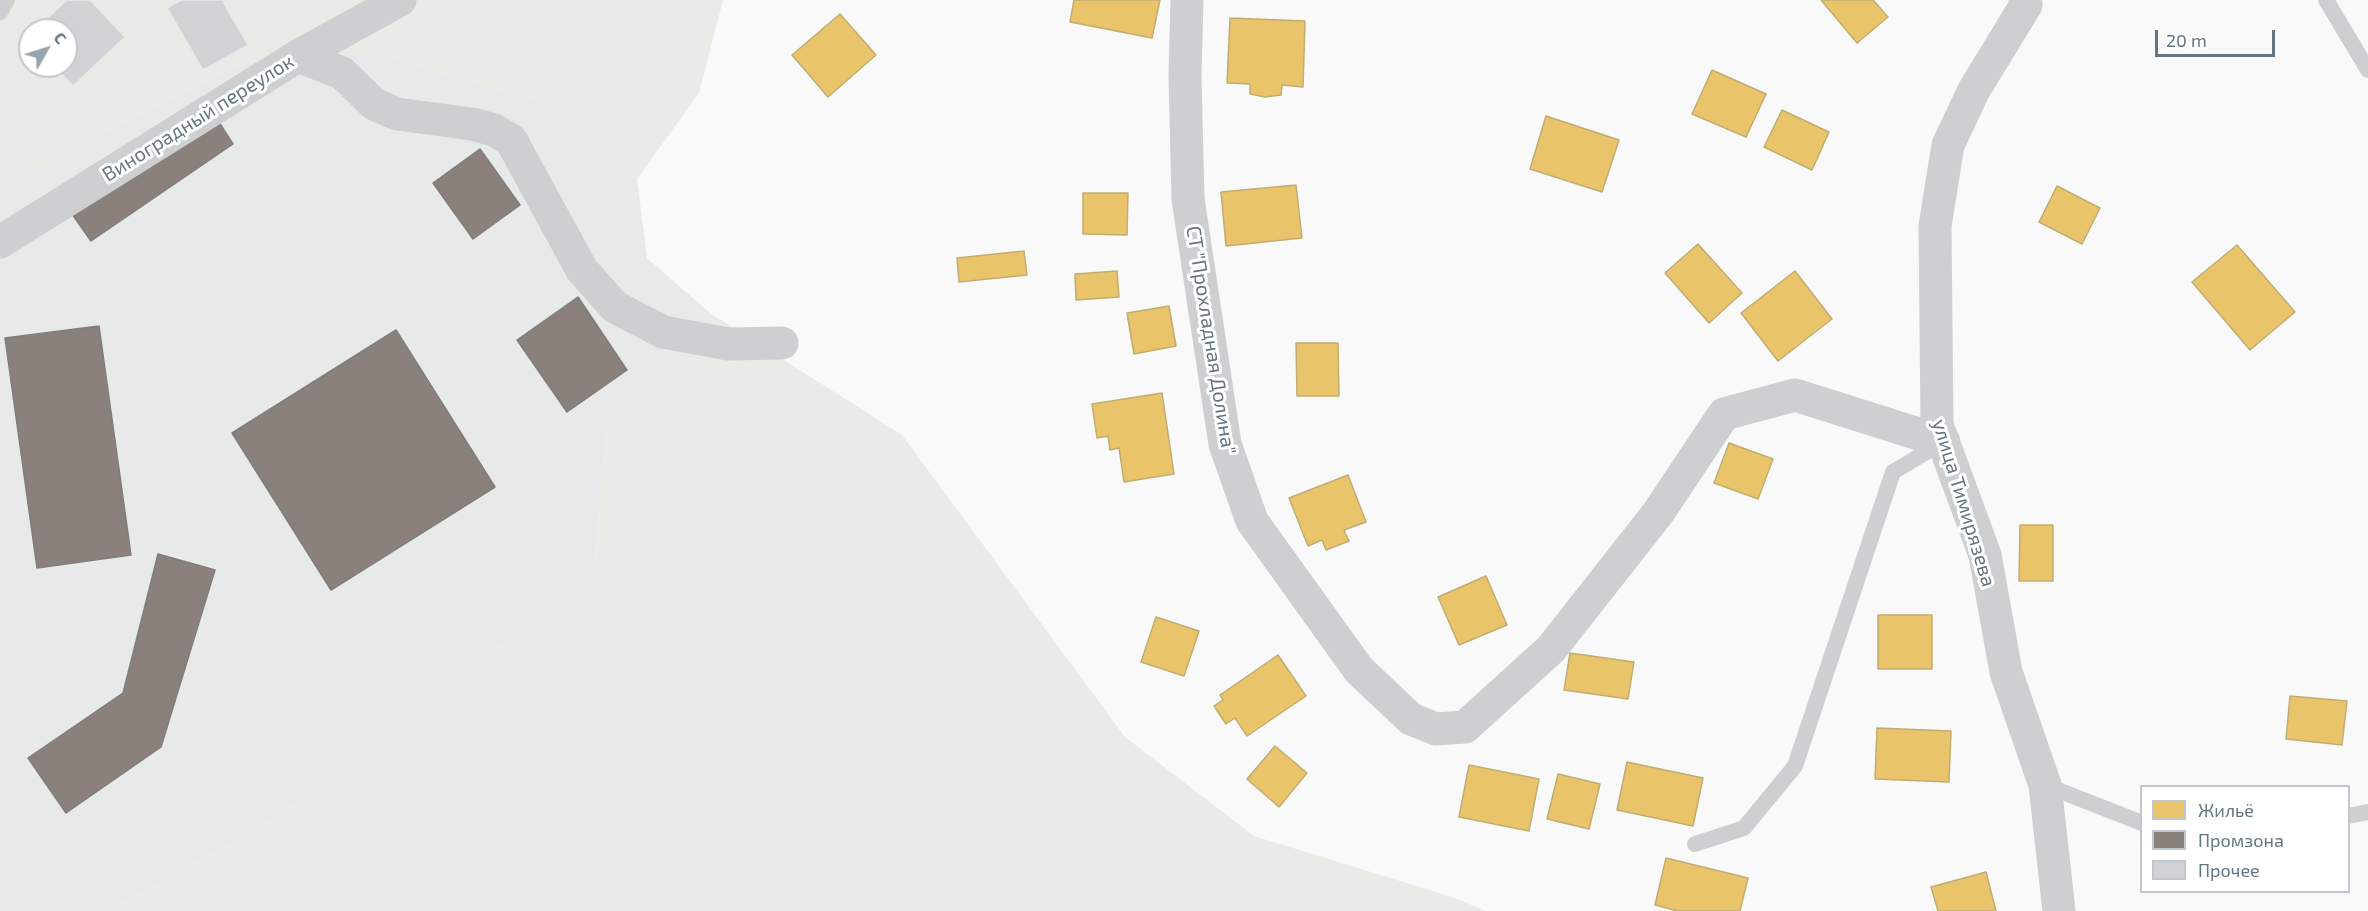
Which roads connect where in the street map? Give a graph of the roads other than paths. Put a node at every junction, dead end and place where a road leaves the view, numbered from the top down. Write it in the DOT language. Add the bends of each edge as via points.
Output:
graph roads {
  1 [pos="7,0"];
  2 [pos="400,0"];
  3 [pos="1187,0"];
  4 [pos="2025,0"];
  5 [pos="2326,0"];
  6 [pos="0,12"];
  7 [pos="298,56"];
  8 [pos="2368,70"];
  9 [pos="0,242"];
  10 [pos="782,343"];
  11 [pos="1944,442"];
  12 [pos="2045,785"];
  13 [pos="2368,813"];
  14 [pos="2350,816"];
  15 [pos="2140,822"];
  16 [pos="1695,844"];
  17 [pos="2059,911"];
  1 -- 6 [label="lane"];
  2 -- 7 [label="street, Виноградный переулок"];
  3 -- 11 [label="street, СТ \"Прохладная Долина\"" via="1188,198 1225,444 1252,521 1359,670 1411,719 1436,729 1465,727 1551,649 1658,513 1724,414 1795,395"];
  4 -- 11 [label="street, улица Тимирязева" via="2026,5 1974,90 1948,145 1935,226 1937,425"];
  5 -- 8 [label="lane"];
  7 -- 9 [label="street, Виноградный переулок"];
  7 -- 10 [label="street" via="342,73 374,104 397,114 472,124 511,140 582,270 615,307 663,332 728,344"];
  11 -- 12 [label="street, улица Тимирязева" via="1985,555 2006,672"];
  11 -- 16 [label="lane" via="1893,472 1795,766 1744,828"];
  12 -- 15 [label="lane"];
  12 -- 17 [label="street, улица Тимирязева"];
  13 -- 14 [label="lane"];
}
